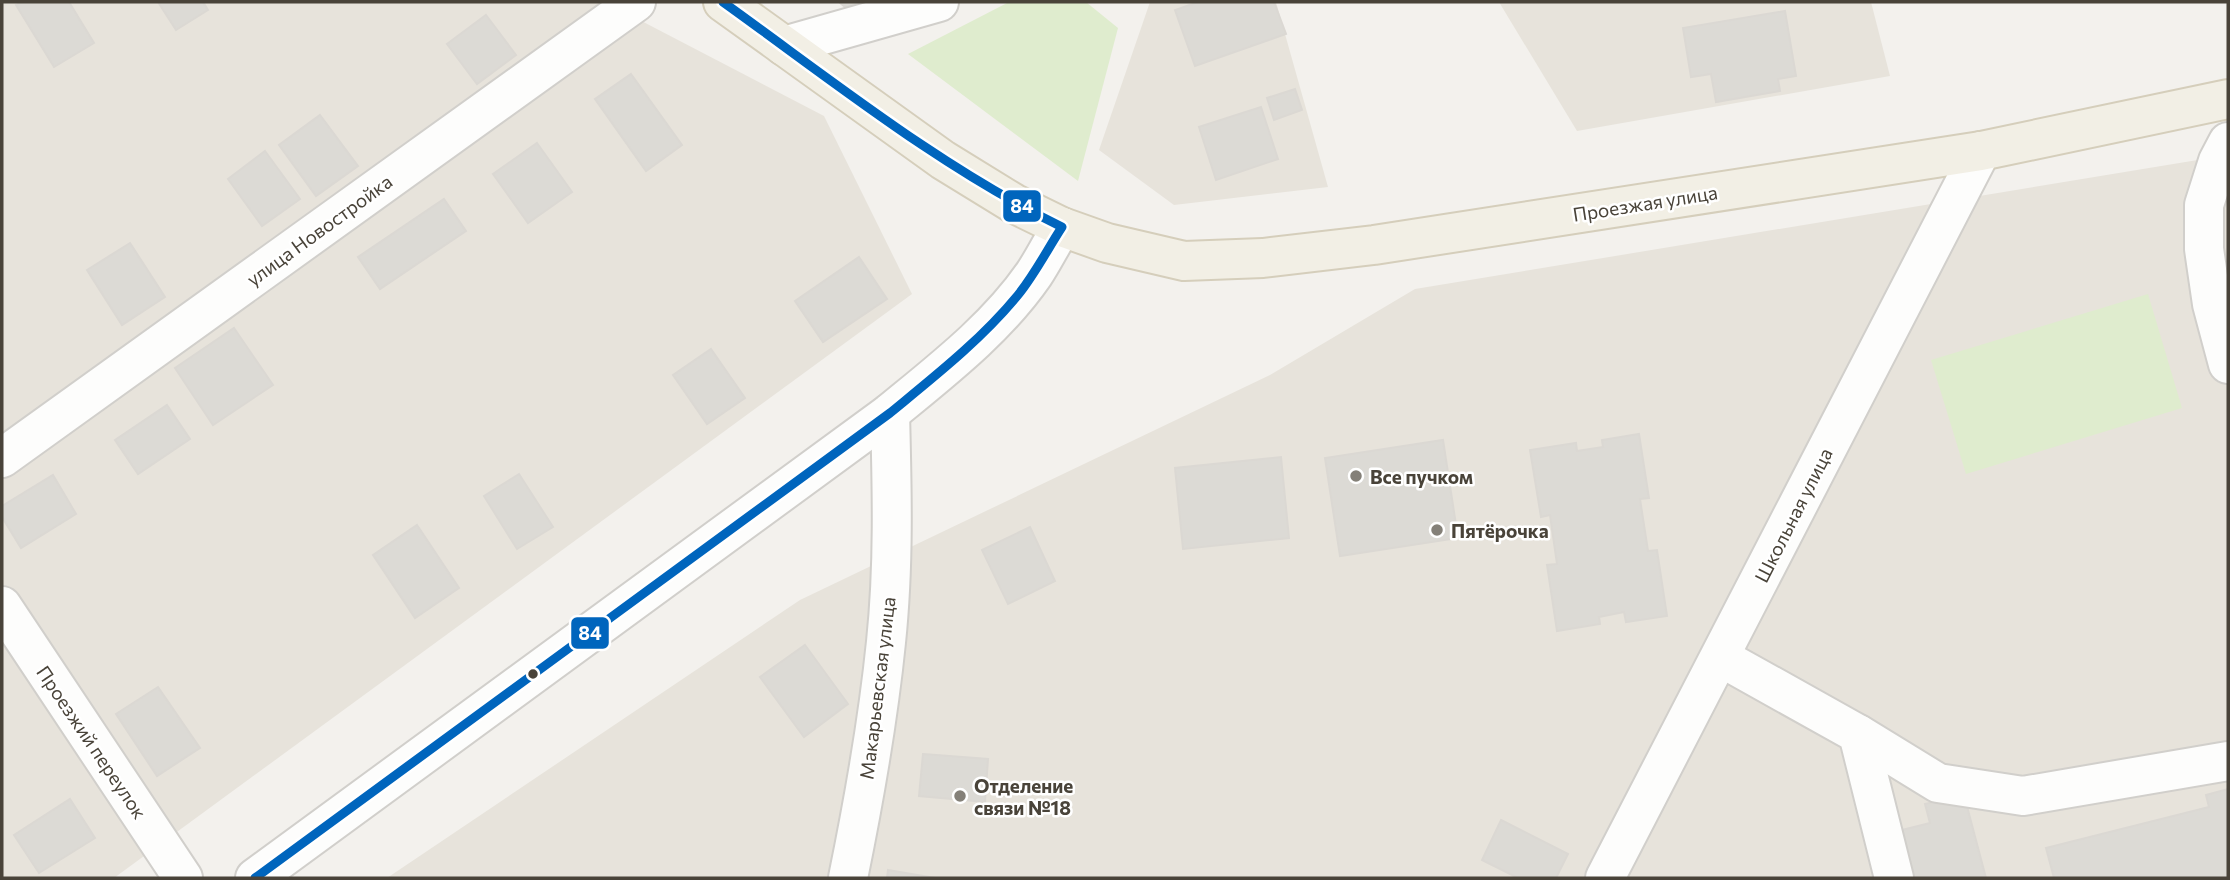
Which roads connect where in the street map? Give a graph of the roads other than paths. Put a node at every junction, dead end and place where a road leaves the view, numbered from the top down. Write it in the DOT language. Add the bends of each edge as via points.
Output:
graph roads {
  1 [pos="635,2"];
  2 [pos="723,2"];
  3 [pos="939,2"];
  4 [pos="784,46"];
  5 [pos="2228,99"];
  6 [pos="2228,142"];
  7 [pos="1981,151"];
  8 [pos="1062,227"];
  9 [pos="2228,364"];
  10 [pos="890,413"];
  11 [pos="2,458"];
  12 [pos="2,606"];
  13 [pos="1720,657"];
  14 [pos="1858,734"];
  15 [pos="2228,761"];
  16 [pos="183,878"];
  17 [pos="255,878"];
  18 [pos="848,878"];
  19 [pos="1605,878"];
  20 [pos="1894,878"];
  1 -- 11 [label="street, улица Новостройка"];
  2 -- 4 [label="main road, Проезжая улица"];
  3 -- 4 [label="street"];
  4 -- 8 [label="main road, Проезжая улица" via="943,160"];
  5 -- 7 [label="main road, Проезжая улица"];
  6 -- 9 [label="street" via="2204,205 2210,290"];
  7 -- 8 [label="main road, Проезжая улица" via="1374,245 1263,258 1184,261"];
  7 -- 13 [label="street, Школьная улица"];
  8 -- 10 [label="street" via="1034,274 1004,310 961,355"];
  10 -- 17 [label="street"];
  10 -- 18 [label="street, Макарьевская улица" via="892,505 886,640"];
  12 -- 16 [label="street, Проезжий переулок"];
  13 -- 14 [label="street"];
  13 -- 19 [label="street, Школьная улица"];
  14 -- 15 [label="street" via="1938,783 2024,796"];
  14 -- 20 [label="street"];
}
